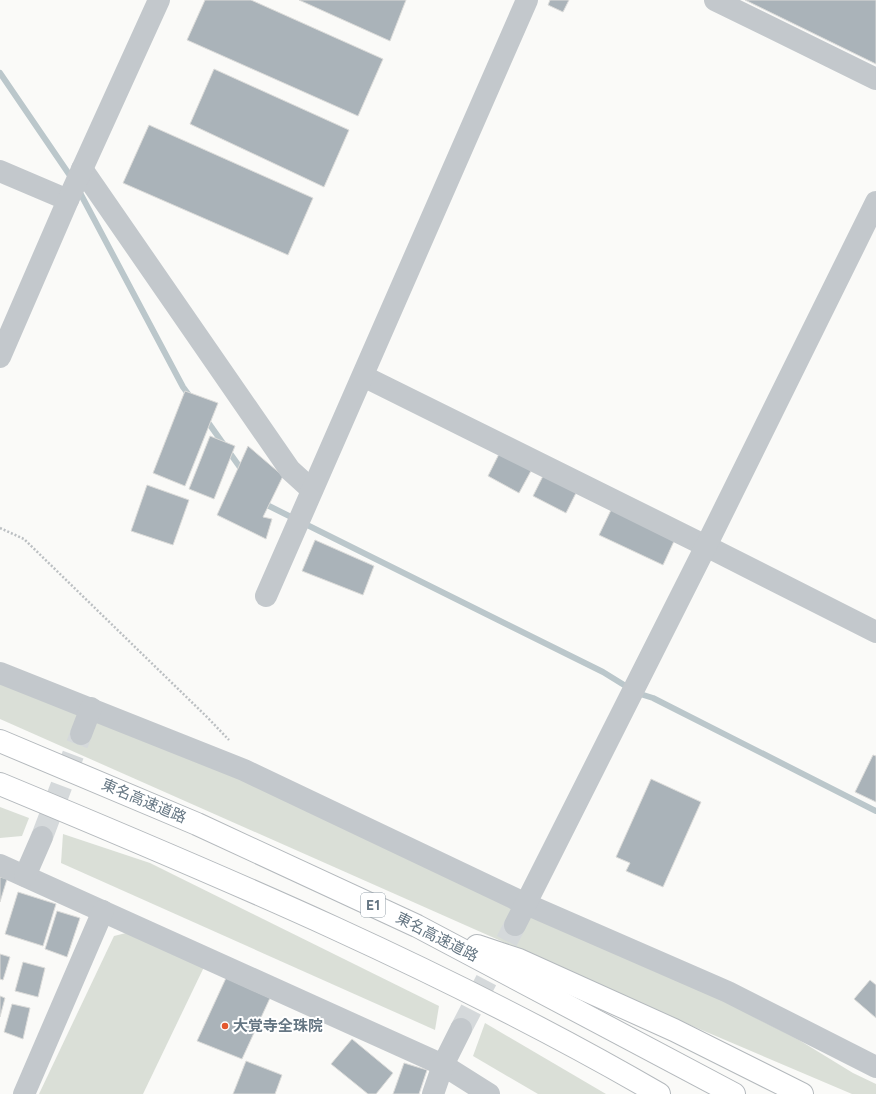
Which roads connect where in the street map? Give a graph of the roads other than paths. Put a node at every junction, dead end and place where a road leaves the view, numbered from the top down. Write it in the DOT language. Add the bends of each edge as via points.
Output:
graph roads {
  1 [pos="159,0"];
  2 [pos="527,0"];
  3 [pos="714,0"];
  4 [pos="876,79"];
  5 [pos="82,169"];
  6 [pos="0,171"];
  7 [pos="68,200"];
  8 [pos="876,202"];
  9 [pos="0,357"];
  10 [pos="362,376"];
  11 [pos="312,490"];
  12 [pos="706,546"];
  13 [pos="266,596"];
  14 [pos="876,632"];
  15 [pos="0,673"];
  16 [pos="91,708"];
  17 [pos="81,734"];
  18 [pos="0,741"];
  19 [pos="0,784"];
  20 [pos="42,837"];
  21 [pos="0,865"];
  22 [pos="25,876"];
  23 [pos="526,904"];
  24 [pos="103,911"];
  25 [pos="515,925"];
  26 [pos="417,926"];
  27 [pos="461,1029"];
  28 [pos="442,1065"];
  29 [pos="876,1067"];
  30 [pos="24,1094"];
  31 [pos="433,1094"];
  32 [pos="489,1094"];
  33 [pos="659,1094"];
  34 [pos="734,1094"];
  35 [pos="802,1094"];
  1 -- 5 [label="street"];
  2 -- 10 [label="street"];
  3 -- 4 [label="street"];
  5 -- 7 [label="street"];
  5 -- 11 [label="street" via="290,470"];
  6 -- 7 [label="street"];
  7 -- 9 [label="street"];
  8 -- 12 [label="street"];
  10 -- 11 [label="street"];
  10 -- 12 [label="street"];
  11 -- 13 [label="street"];
  12 -- 14 [label="street"];
  12 -- 23 [label="street"];
  15 -- 16 [label="street"];
  16 -- 17 [label="street"];
  16 -- 23 [label="street" via="244,770"];
  18 -- 26 [label="highway, 東名高速道路 / E1" via="197,824"];
  19 -- 33 [label="highway, E1" via="183,860 390,953 547,1031"];
  20 -- 22 [label="street"];
  21 -- 22 [label="street"];
  22 -- 24 [label="street"];
  23 -- 25 [label="street"];
  23 -- 29 [label="street" via="728,992"];
  24 -- 28 [label="street"];
  24 -- 30 [label="street"];
  26 -- 34 [label="highway, 東名高速道路 / E1"];
  26 -- 35 [label="highway" via="519,960 674,1030"];
  27 -- 28 [label="street"];
  28 -- 31 [label="street"];
  28 -- 32 [label="street"];
}
